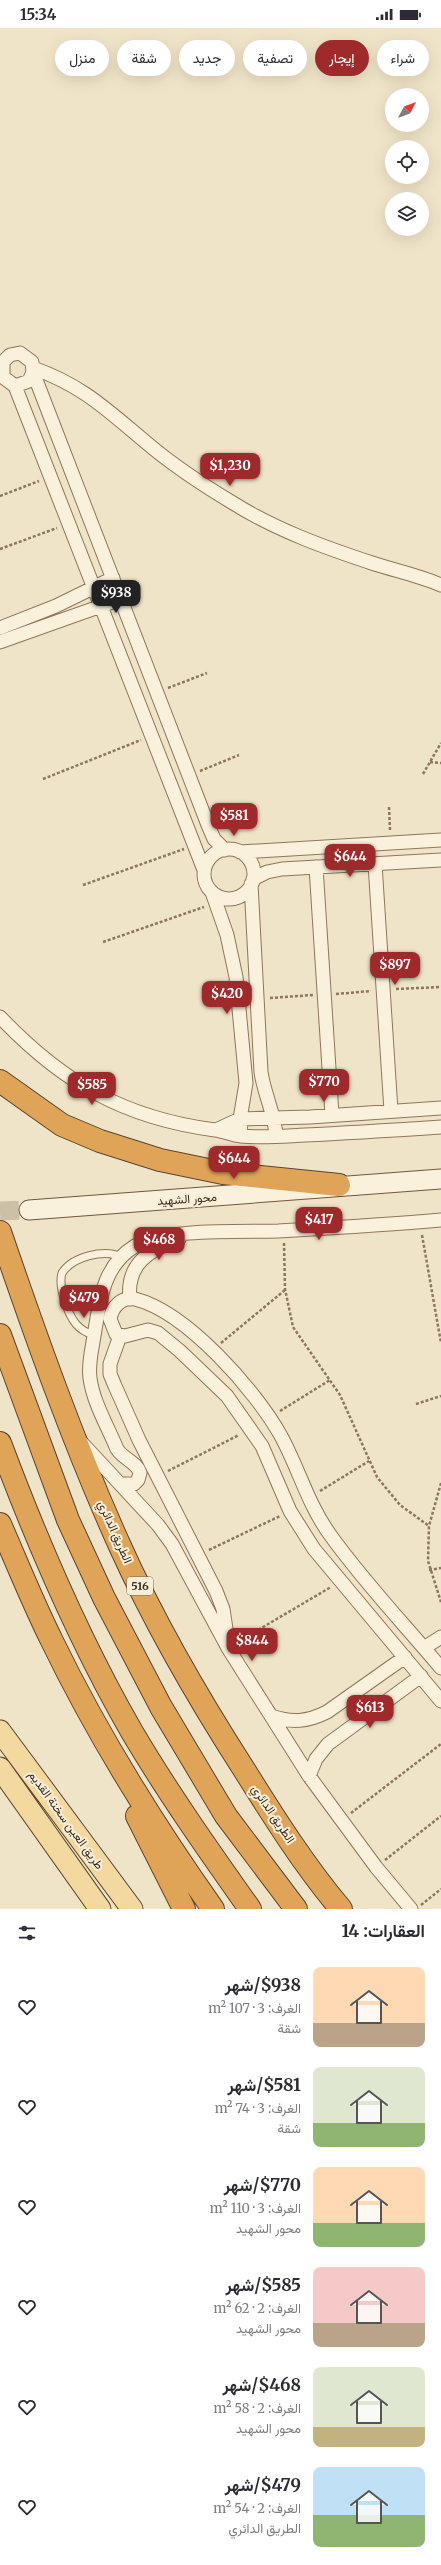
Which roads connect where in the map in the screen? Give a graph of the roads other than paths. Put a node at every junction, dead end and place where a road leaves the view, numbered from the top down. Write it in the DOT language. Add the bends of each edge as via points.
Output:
graph roads {
  1 [pos="5,355"];
  2 [pos="33,370"];
  3 [pos="1,377"];
  4 [pos="15,386"];
  5 [pos="113,578"];
  6 [pos="441,585"];
  7 [pos="94,587"];
  8 [pos="121,599"];
  9 [pos="102,607"];
  10 [pos="0,628"];
  11 [pos="0,642"];
  12 [pos="441,840"];
  13 [pos="225,850"];
  14 [pos="240,852"];
  15 [pos="441,860"];
  16 [pos="375,864"];
  17 [pos="316,867"];
  18 [pos="204,870"];
  19 [pos="252,882"];
  20 [pos="214,897"];
  21 [pos="0,1017"];
  22 [pos="0,1080"];
  23 [pos="441,1108"];
  24 [pos="391,1111"];
  25 [pos="332,1115"];
  26 [pos="275,1118"];
  27 [pos="240,1119"];
  28 [pos="441,1127"];
  29 [pos="216,1130"];
  30 [pos="241,1136"];
  31 [pos="276,1136"];
  32 [pos="441,1179"];
  33 [pos="339,1185"];
  34 [pos="29,1210"];
  35 [pos="441,1220"];
  36 [pos="0,1232"];
  37 [pos="196,1234"];
  38 [pos="122,1257"];
  39 [pos="130,1299"];
  40 [pos="0,1335"];
  41 [pos="94,1335"];
  42 [pos="120,1336"];
  43 [pos="92,1349"];
  44 [pos="111,1355"];
  45 [pos="73,1434"];
  46 [pos="0,1443"];
  47 [pos="120,1484"];
  48 [pos="0,1524"];
  49 [pos="441,1637"];
  50 [pos="228,1648"];
  51 [pos="424,1648"];
  52 [pos="405,1657"];
  53 [pos="440,1665"];
  54 [pos="421,1676"];
  55 [pos="441,1700"];
  56 [pos="271,1716"];
  57 [pos="98,1730"];
  58 [pos="0,1731"];
  59 [pos="0,1768"];
  60 [pos="309,1776"];
  61 [pos="0,1784"];
  62 [pos="30,1809"];
  63 [pos="100,1909"];
  64 [pos="132,1909"];
  65 [pos="184,1909"];
  66 [pos="213,1909"];
  67 [pos="250,1909"];
  68 [pos="296,1909"];
  69 [pos="341,1909"];
  70 [pos="411,1909"];
  1 -- 2 [label="street" via="25,355"];
  1 -- 3 [label="street"];
  2 -- 4 [label="street" via="29,381"];
  2 -- 5 [label="street"];
  2 -- 6 [label="street" via="66,381 95,399 148,445 234,504 329,549"];
  3 -- 4 [label="street"];
  4 -- 7 [label="street"];
  5 -- 7 [label="street"];
  5 -- 8 [label="street"];
  7 -- 9 [label="street"];
  7 -- 10 [label="street" via="56,606"];
  8 -- 9 [label="street"];
  8 -- 13 [label="street" via="210,832"];
  9 -- 11 [label="street"];
  9 -- 18 [label="street"];
  12 -- 14 [label="street"];
  13 -- 14 [label="street"];
  13 -- 18 [label="street" via="211,857"];
  14 -- 19 [label="street" via="251,864"];
  15 -- 16 [label="street"];
  16 -- 17 [label="street"];
  16 -- 24 [label="street"];
  17 -- 19 [label="street" via="274,870"];
  17 -- 25 [label="street"];
  18 -- 20 [label="street" via="204,878"];
  19 -- 20 [label="street" via="247,891 233,898"];
  19 -- 26 [label="street" via="263,1084"];
  20 -- 27 [label="street" via="227,935 236,977 246,1084"];
  21 -- 29 [label="street" via="55,1067 82,1086 119,1106 188,1127"];
  22 -- 33 [label="highway" via="62,1125 100,1141 160,1160 223,1173"];
  23 -- 24 [label="street"];
  24 -- 25 [label="street"];
  25 -- 26 [label="street"];
  26 -- 27 [label="street"];
  26 -- 31 [label="street"];
  27 -- 29 [label="street"];
  27 -- 30 [label="street"];
  28 -- 31 [label="street"];
  29 -- 30 [label="street"];
  30 -- 31 [label="street"];
  32 -- 33 [label="street, محور الشهيد"];
  33 -- 34 [label="street, محور الشهيد"];
  35 -- 37 [label="street"];
  36 -- 45 [label="highway, الطريق الدائري / 516"];
  37 -- 38 [label="street" via="159,1237 134,1247"];
  37 -- 39 [label="street" via="161,1246 144,1256 131,1276"];
  38 -- 41 [label="street" via="105,1282"];
  38 -- 41 [label="lane" via="106,1253 95,1255 72,1263 62,1273 61,1286 72,1319 80,1328"];
  39 -- 42 [label="street" via="116,1305 111,1314 113,1329"];
  39 -- 51 [label="street" via="167,1315 212,1350 243,1382 281,1436 307,1498 331,1536"];
  40 -- 68 [label="highway" via="68,1520 104,1598 161,1707 226,1816"];
  41 -- 43 [label="street"];
  42 -- 44 [label="street"];
  42 -- 52 [label="street" via="148,1330 163,1337 213,1381 262,1446 290,1511 314,1549"];
  43 -- 44 [label="street"];
  43 -- 47 [label="street" via="90,1378 94,1393 117,1449 122,1456 135,1464 140,1473 136,1483"];
  44 -- 50 [label="street" via="110,1374 115,1386 223,1609"];
  45 -- 47 [label="street"];
  45 -- 69 [label="highway, الطريق الدائري / 516" via="119,1544 205,1708 265,1803"];
  46 -- 67 [label="highway" via="56,1583 94,1660 137,1739 196,1832"];
  47 -- 50 [label="street" via="172,1544"];
  48 -- 57 [label="highway" via="51,1641"];
  49 -- 51 [label="street"];
  50 -- 56 [label="street"];
  51 -- 53 [label="street"];
  52 -- 54 [label="street"];
  52 -- 56 [label="street" via="327,1712 314,1718 299,1721"];
  54 -- 55 [label="street"];
  54 -- 60 [label="street" via="328,1744 316,1759"];
  56 -- 60 [label="street"];
  57 -- 65 [label="highway" via="134,1810"];
  57 -- 66 [label="highway"];
  58 -- 64 [label="main road, طريق العين سخنة القديم"];
  59 -- 62 [label="main road, طريق العين سخنة القديم"];
  60 -- 70 [label="street" via="376,1867"];
  61 -- 62 [label="street"];
  62 -- 63 [label="main road, طريق العين سخنة القديم"];
}
